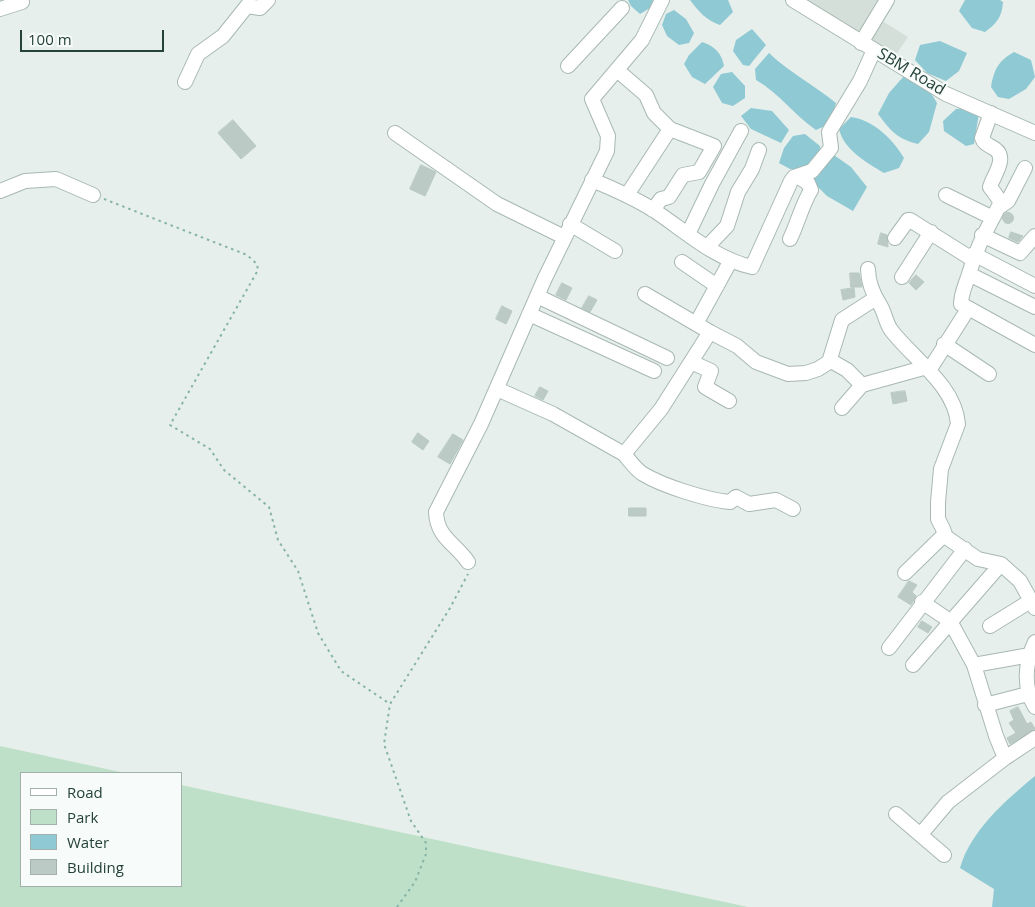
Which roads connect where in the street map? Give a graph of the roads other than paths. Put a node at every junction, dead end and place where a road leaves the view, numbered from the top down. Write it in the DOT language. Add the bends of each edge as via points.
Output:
graph roads {
  1 [pos="268,0"];
  2 [pos="662,0"];
  3 [pos="793,0"];
  4 [pos="887,0"];
  5 [pos="22,2"];
  6 [pos="0,8"];
  7 [pos="622,8"];
  8 [pos="861,42"];
  9 [pos="874,50"];
  10 [pos="568,66"];
  11 [pos="617,70"];
  12 [pos="185,82"];
  13 [pos="991,113"];
  14 [pos="670,129"];
  15 [pos="741,131"];
  16 [pos="395,133"];
  17 [pos="1035,134"];
  18 [pos="759,150"];
  19 [pos="1025,168"];
  20 [pos="797,176"];
  21 [pos="592,180"];
  22 [pos="0,191"];
  23 [pos="93,195"];
  24 [pos="627,195"];
  25 [pos="946,195"];
  26 [pos="653,210"];
  27 [pos="995,213"];
  28 [pos="567,230"];
  29 [pos="931,232"];
  30 [pos="688,234"];
  31 [pos="982,235"];
  32 [pos="1035,236"];
  33 [pos="790,238"];
  34 [pos="895,238"];
  35 [pos="707,247"];
  36 [pos="614,251"];
  37 [pos="973,256"];
  38 [pos="731,260"];
  39 [pos="682,262"];
  40 [pos="868,269"];
  41 [pos="969,274"];
  42 [pos="902,277"];
  43 [pos="717,286"];
  44 [pos="1035,286"];
  45 [pos="645,294"];
  46 [pos="537,296"];
  47 [pos="876,298"];
  48 [pos="1035,306"];
  49 [pos="968,309"];
  50 [pos="529,314"];
  51 [pos="697,322"];
  52 [pos="710,332"];
  53 [pos="944,344"];
  54 [pos="1035,345"];
  55 [pos="667,358"];
  56 [pos="691,362"];
  57 [pos="829,362"];
  58 [pos="929,368"];
  59 [pos="654,371"];
  60 [pos="989,374"];
  61 [pos="862,385"];
  62 [pos="497,389"];
  63 [pos="729,401"];
  64 [pos="842,408"];
  65 [pos="624,454"];
  66 [pos="793,509"];
  67 [pos="945,534"];
  68 [pos="965,549"];
  69 [pos="468,562"];
  70 [pos="1002,564"];
  71 [pos="905,573"];
  72 [pos="922,602"];
  73 [pos="1033,604"];
  74 [pos="950,621"];
  75 [pos="990,626"];
  76 [pos="889,648"];
  77 [pos="1032,648"];
  78 [pos="913,665"];
  79 [pos="974,665"];
  80 [pos="1028,694"];
  81 [pos="985,705"];
  82 [pos="1035,707"];
  83 [pos="1035,738"];
  84 [pos="1005,758"];
  85 [pos="896,814"];
  86 [pos="921,834"];
  87 [pos="944,855"];
  1 -- 12 [label="street" via="260,8 247,6 220,38 198,54"];
  2 -- 11 [label="street" via="642,40"];
  3 -- 8 [label="street, SBM Road"];
  4 -- 8 [label="street"];
  5 -- 6 [label="street"];
  7 -- 10 [label="street"];
  8 -- 9 [label="street, SBM Road"];
  9 -- 13 [label="street, SBM Road" via="946,94"];
  9 -- 20 [label="street" via="860,81 829,132 831,148 812,172"];
  11 -- 14 [label="street" via="646,95 654,113"];
  11 -- 21 [label="street" via="592,99 608,136 607,151"];
  13 -- 17 [label="street, SBM Road"];
  13 -- 27 [label="street" via="982,138 1001,156 990,187 1001,199"];
  14 -- 24 [label="street"];
  14 -- 26 [label="street" via="714,148 699,172 683,175 669,197 662,199"];
  15 -- 30 [label="street"];
  16 -- 28 [label="street" via="496,204"];
  18 -- 35 [label="street" via="738,192 727,226"];
  19 -- 27 [label="street" via="1008,201"];
  20 -- 33 [label="street" via="808,183 811,190"];
  20 -- 38 [label="street" via="791,181 754,265 750,267"];
  21 -- 24 [label="street"];
  21 -- 28 [label="street"];
  22 -- 23 [label="street" via="25,182 56,179"];
  24 -- 26 [label="street"];
  25 -- 27 [label="street"];
  26 -- 30 [label="street"];
  27 -- 31 [label="street"];
  28 -- 36 [label="street"];
  28 -- 46 [label="street"];
  29 -- 34 [label="street" via="908,220"];
  29 -- 37 [label="street"];
  29 -- 42 [label="street"];
  30 -- 35 [label="street"];
  31 -- 32 [label="street" via="1020,253"];
  31 -- 37 [label="street"];
  35 -- 38 [label="street"];
  37 -- 41 [label="street"];
  37 -- 44 [label="street"];
  38 -- 43 [label="street"];
  39 -- 43 [label="street"];
  40 -- 47 [label="street"];
  41 -- 48 [label="street"];
  41 -- 49 [label="street" via="961,297 961,304"];
  43 -- 51 [label="street"];
  45 -- 51 [label="street"];
  46 -- 50 [label="street"];
  46 -- 55 [label="street"];
  47 -- 57 [label="street" via="842,320"];
  47 -- 58 [label="street" via="890,329"];
  49 -- 53 [label="street"];
  49 -- 54 [label="street"];
  50 -- 59 [label="street"];
  50 -- 62 [label="street"];
  51 -- 52 [label="street"];
  52 -- 56 [label="street"];
  52 -- 57 [label="street" via="738,346 756,362 788,374 818,370"];
  53 -- 58 [label="street"];
  53 -- 60 [label="street"];
  56 -- 63 [label="street" via="712,371 705,387"];
  56 -- 65 [label="street" via="662,409"];
  57 -- 61 [label="street" via="847,370"];
  58 -- 61 [label="street"];
  58 -- 67 [label="street" via="945,391 958,424 941,469 938,519"];
  61 -- 64 [label="street"];
  62 -- 65 [label="street" via="553,414"];
  62 -- 69 [label="street" via="436,512 437,524 445,538"];
  65 -- 66 [label="street" via="642,474 663,484 728,502 736,497 749,504 776,500"];
  67 -- 68 [label="street"];
  67 -- 71 [label="street"];
  68 -- 70 [label="street" via="978,559"];
  68 -- 72 [label="street"];
  70 -- 73 [label="street" via="1020,582"];
  70 -- 74 [label="street"];
  72 -- 74 [label="street"];
  72 -- 76 [label="street"];
  73 -- 75 [label="street"];
  74 -- 78 [label="street"];
  74 -- 79 [label="street"];
  77 -- 79 [label="street"];
  77 -- 80 [label="street" via="1026,676"];
  79 -- 81 [label="street"];
  80 -- 81 [label="street"];
  80 -- 82 [label="street"];
  81 -- 84 [label="street"];
  83 -- 84 [label="street"];
  84 -- 86 [label="street" via="948,802"];
  85 -- 86 [label="street"];
  86 -- 87 [label="street"];
}
